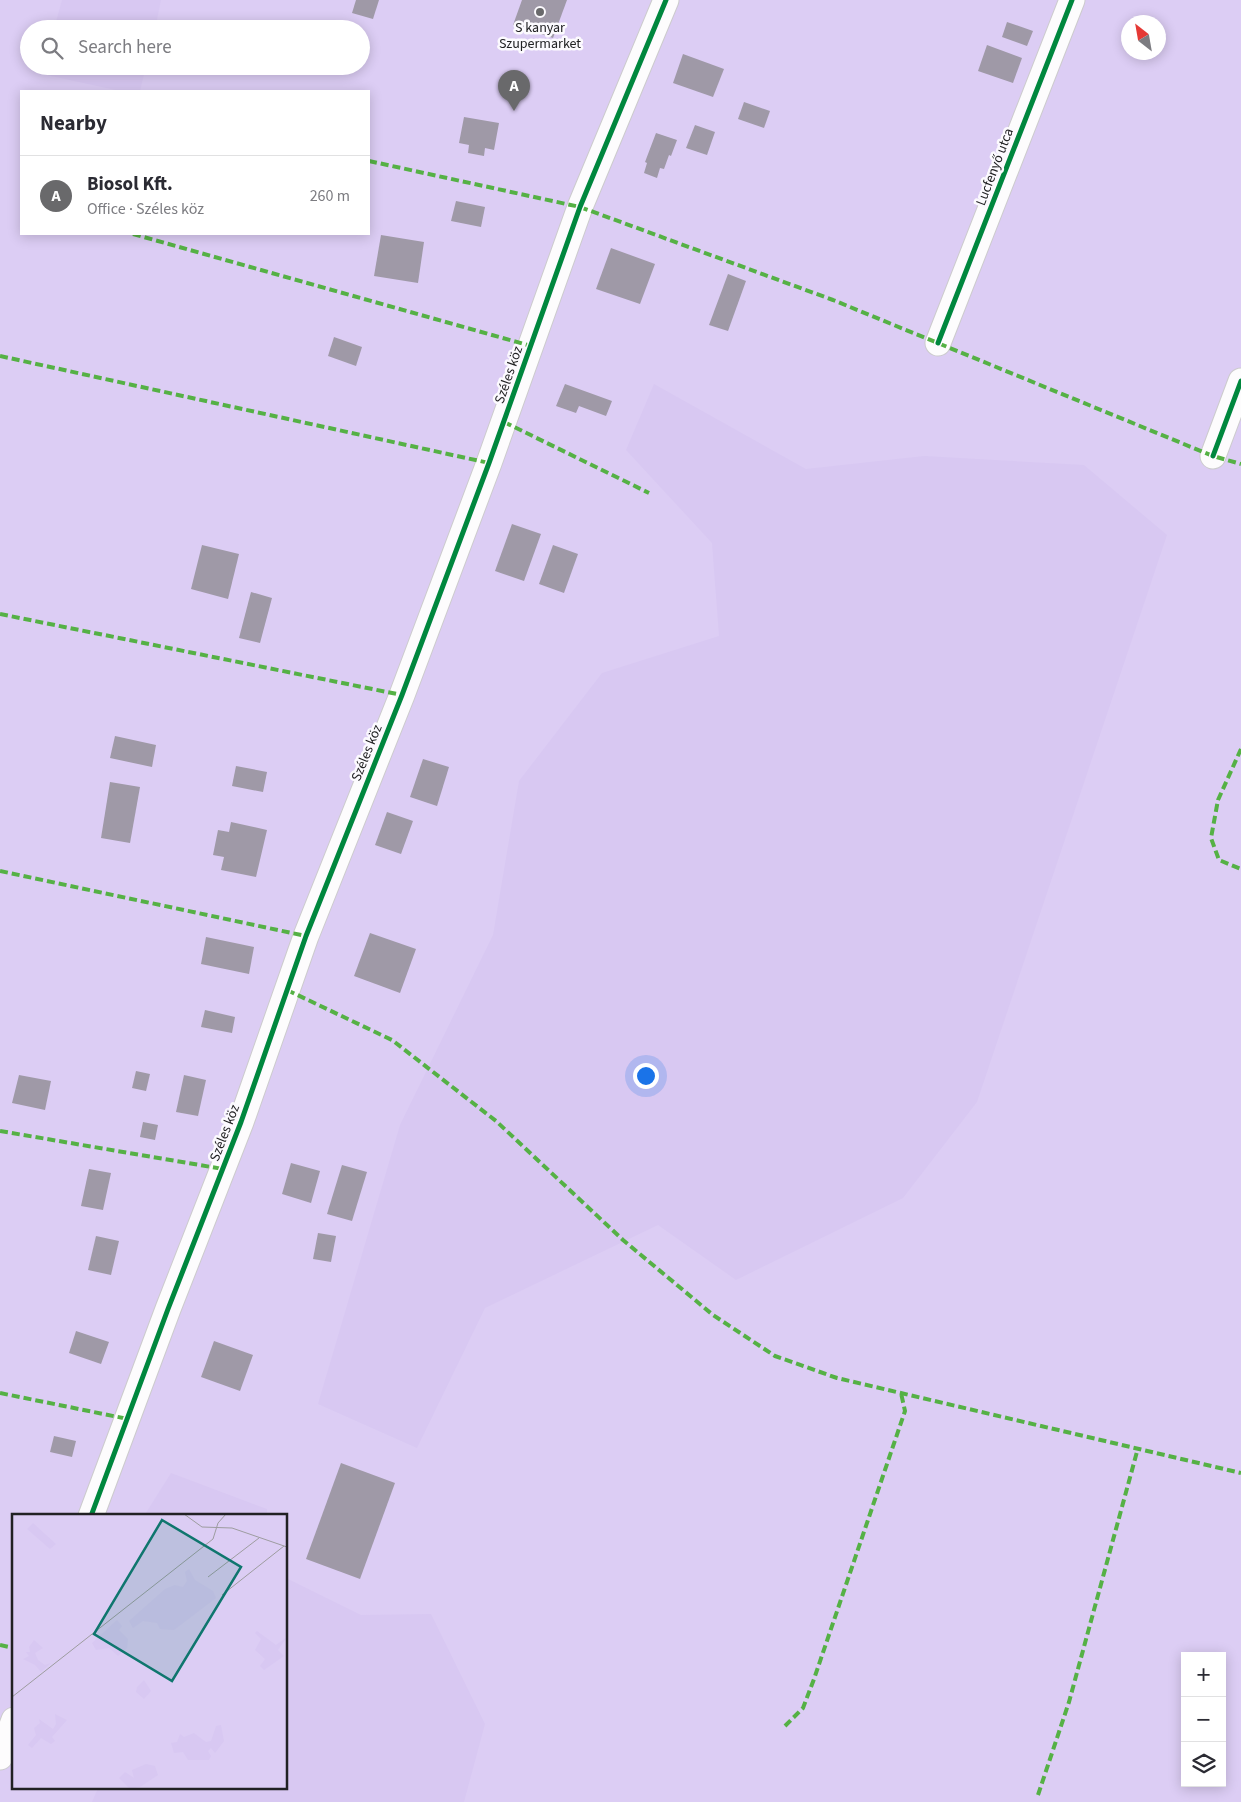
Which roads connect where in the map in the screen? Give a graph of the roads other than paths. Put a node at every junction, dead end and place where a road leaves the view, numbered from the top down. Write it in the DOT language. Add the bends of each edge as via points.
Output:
graph roads {
  1 [pos="666,0"];
  2 [pos="1072,0"];
  3 [pos="938,343"];
  4 [pos="1241,381"];
  5 [pos="1213,456"];
  6 [pos="92,1514"];
  7 [pos="12,1725"];
  8 [pos="0,1757"];
  1 -- 6 [label="street, Széles köz" via="580,207 402,695 306,936 241,1122"];
  2 -- 3 [label="street, Lucfenyő utca"];
  4 -- 5 [label="street"];
  7 -- 8 [label="street"];
}
